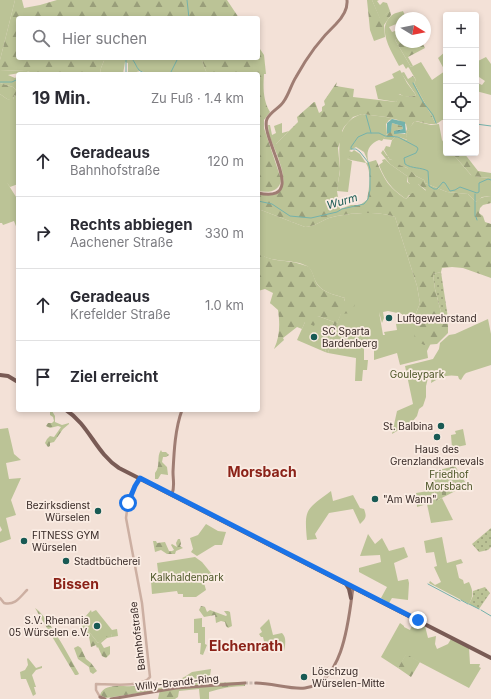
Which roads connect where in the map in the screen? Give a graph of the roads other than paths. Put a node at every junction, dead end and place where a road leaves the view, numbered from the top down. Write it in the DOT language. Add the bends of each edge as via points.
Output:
graph roads {
  1 [pos="346,0"];
  2 [pos="260,193"];
  3 [pos="0,375"];
  4 [pos="16,381"];
  5 [pos="68,412"];
  6 [pos="181,412"];
  7 [pos="140,478"];
  8 [pos="172,494"];
  9 [pos="346,583"];
  10 [pos="353,587"];
  11 [pos="27,590"];
  12 [pos="360,590"];
  13 [pos="0,598"];
  14 [pos="351,598"];
  15 [pos="491,658"];
  16 [pos="245,683"];
  17 [pos="256,683"];
  18 [pos="100,698"];
  19 [pos="105,699"];
  20 [pos="111,699"];
  1 -- 2 [label="main road" via="347,9 344,16 321,39 296,77 285,101 267,120 267,132 283,180 280,188 274,193"];
  3 -- 4 [label="main road"];
  5 -- 7 [label="main road" via="80,422 109,461"];
  6 -- 8 [label="main road" via="177,426"];
  7 -- 8 [label="main road"];
  7 -- 18 [label="street, Bahnhofstraße" via="129,500 126,518 143,607 150,676 147,681 140,683 96,684"];
  8 -- 9 [label="main road"];
  9 -- 10 [label="main road"];
  9 -- 14 [label="main road"];
  10 -- 12 [label="main road"];
  10 -- 14 [label="main road"];
  11 -- 13 [label="street" via="18,601 9,604 5,604"];
  12 -- 14 [label="main road" via="354,592"];
  12 -- 15 [label="main road"];
  14 -- 17 [label="main road" via="342,644 333,668 325,679 315,686 304,688"];
  16 -- 20 [label="main road, Willy-Brandt-Ring" via="176,688"];
  18 -- 19 [label="main road"];
}
